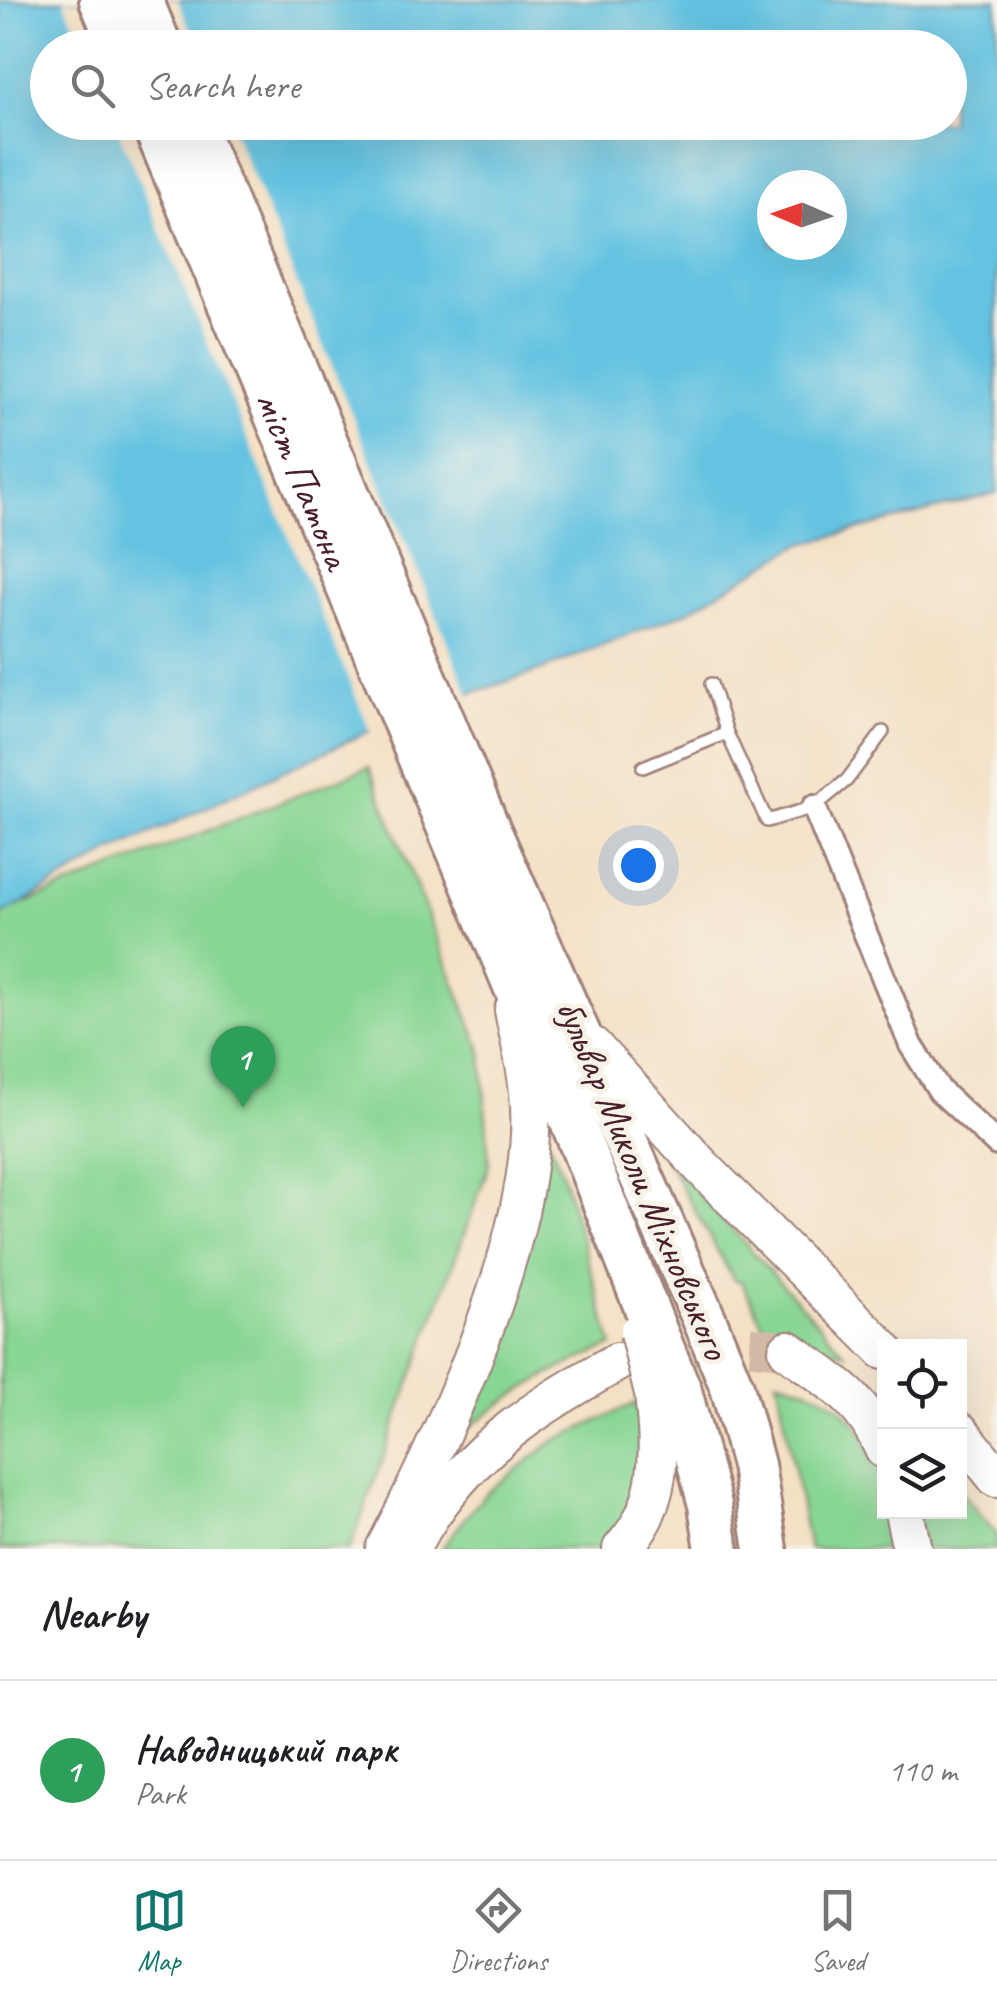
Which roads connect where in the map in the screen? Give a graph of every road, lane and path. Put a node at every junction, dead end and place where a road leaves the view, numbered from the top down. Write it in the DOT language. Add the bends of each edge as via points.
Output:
graph roads {
  1 [pos="101,0"];
  2 [pos="141,0"];
  3 [pos="114,30"];
  4 [pos="154,30"];
  5 [pos="161,140"];
  6 [pos="199,140"];
  7 [pos="712,684"];
  8 [pos="883,732"];
  9 [pos="727,733"];
  10 [pos="642,767"];
  11 [pos="814,807"];
  12 [pos="469,829"];
  13 [pos="506,964"];
  14 [pos="578,1030"];
  15 [pos="997,1144"];
  16 [pos="637,1341"];
  17 [pos="877,1343"];
  18 [pos="877,1392"];
  19 [pos="667,1393"];
  20 [pos="967,1426"];
  21 [pos="877,1436"];
  22 [pos="967,1441"];
  23 [pos="997,1451"];
  24 [pos="967,1474"];
  25 [pos="997,1478"];
  26 [pos="406,1507"];
  27 [pos="997,1509"];
  28 [pos="906,1519"];
  29 [pos="385,1549"];
  30 [pos="410,1549"];
  31 [pos="622,1549"];
  32 [pos="716,1549"];
  33 [pos="766,1549"];
  34 [pos="912,1549"];
  1 -- 3 [label="highway"];
  2 -- 4 [label="highway"];
  5 -- 12 [label="highway, міст Патона"];
  6 -- 12 [label="highway, міст Патона"];
  7 -- 9 [label="lane"];
  8 -- 11 [label="lane" via="848,780"];
  9 -- 10 [label="lane"];
  9 -- 11 [label="lane" via="767,821"];
  11 -- 15 [label="street" via="911,1044 940,1091"];
  12 -- 13 [label="highway, бульвар Миколи Міхновського"];
  12 -- 14 [label="highway, бульвар Миколи Міхновського"];
  13 -- 16 [label="highway, бульвар Миколи Міхновського" via="614,1228"];
  13 -- 26 [label="main road" via="530,1096 518,1220 485,1322"];
  14 -- 17 [label="main road" via="701,1166"];
  14 -- 33 [label="highway, бульвар Миколи Міхновського, bridge" via="732,1387"];
  16 -- 19 [label="highway, бульвар Миколи Міхновського, bridge"];
  16 -- 26 [label="main road" via="515,1403 459,1446"];
  16 -- 30 [label="main road" via="492,1444 449,1486"];
  18 -- 21 [label="main road" via="788,1350 845,1390"];
  19 -- 31 [label="main road" via="646,1510"];
  19 -- 32 [label="highway, бульвар Миколи Міхновського" via="710,1504"];
  20 -- 23 [label="main road"];
  22 -- 25 [label="main road"];
  24 -- 27 [label="main road"];
  26 -- 29 [label="main road"];
  28 -- 34 [label="main road"];
}
